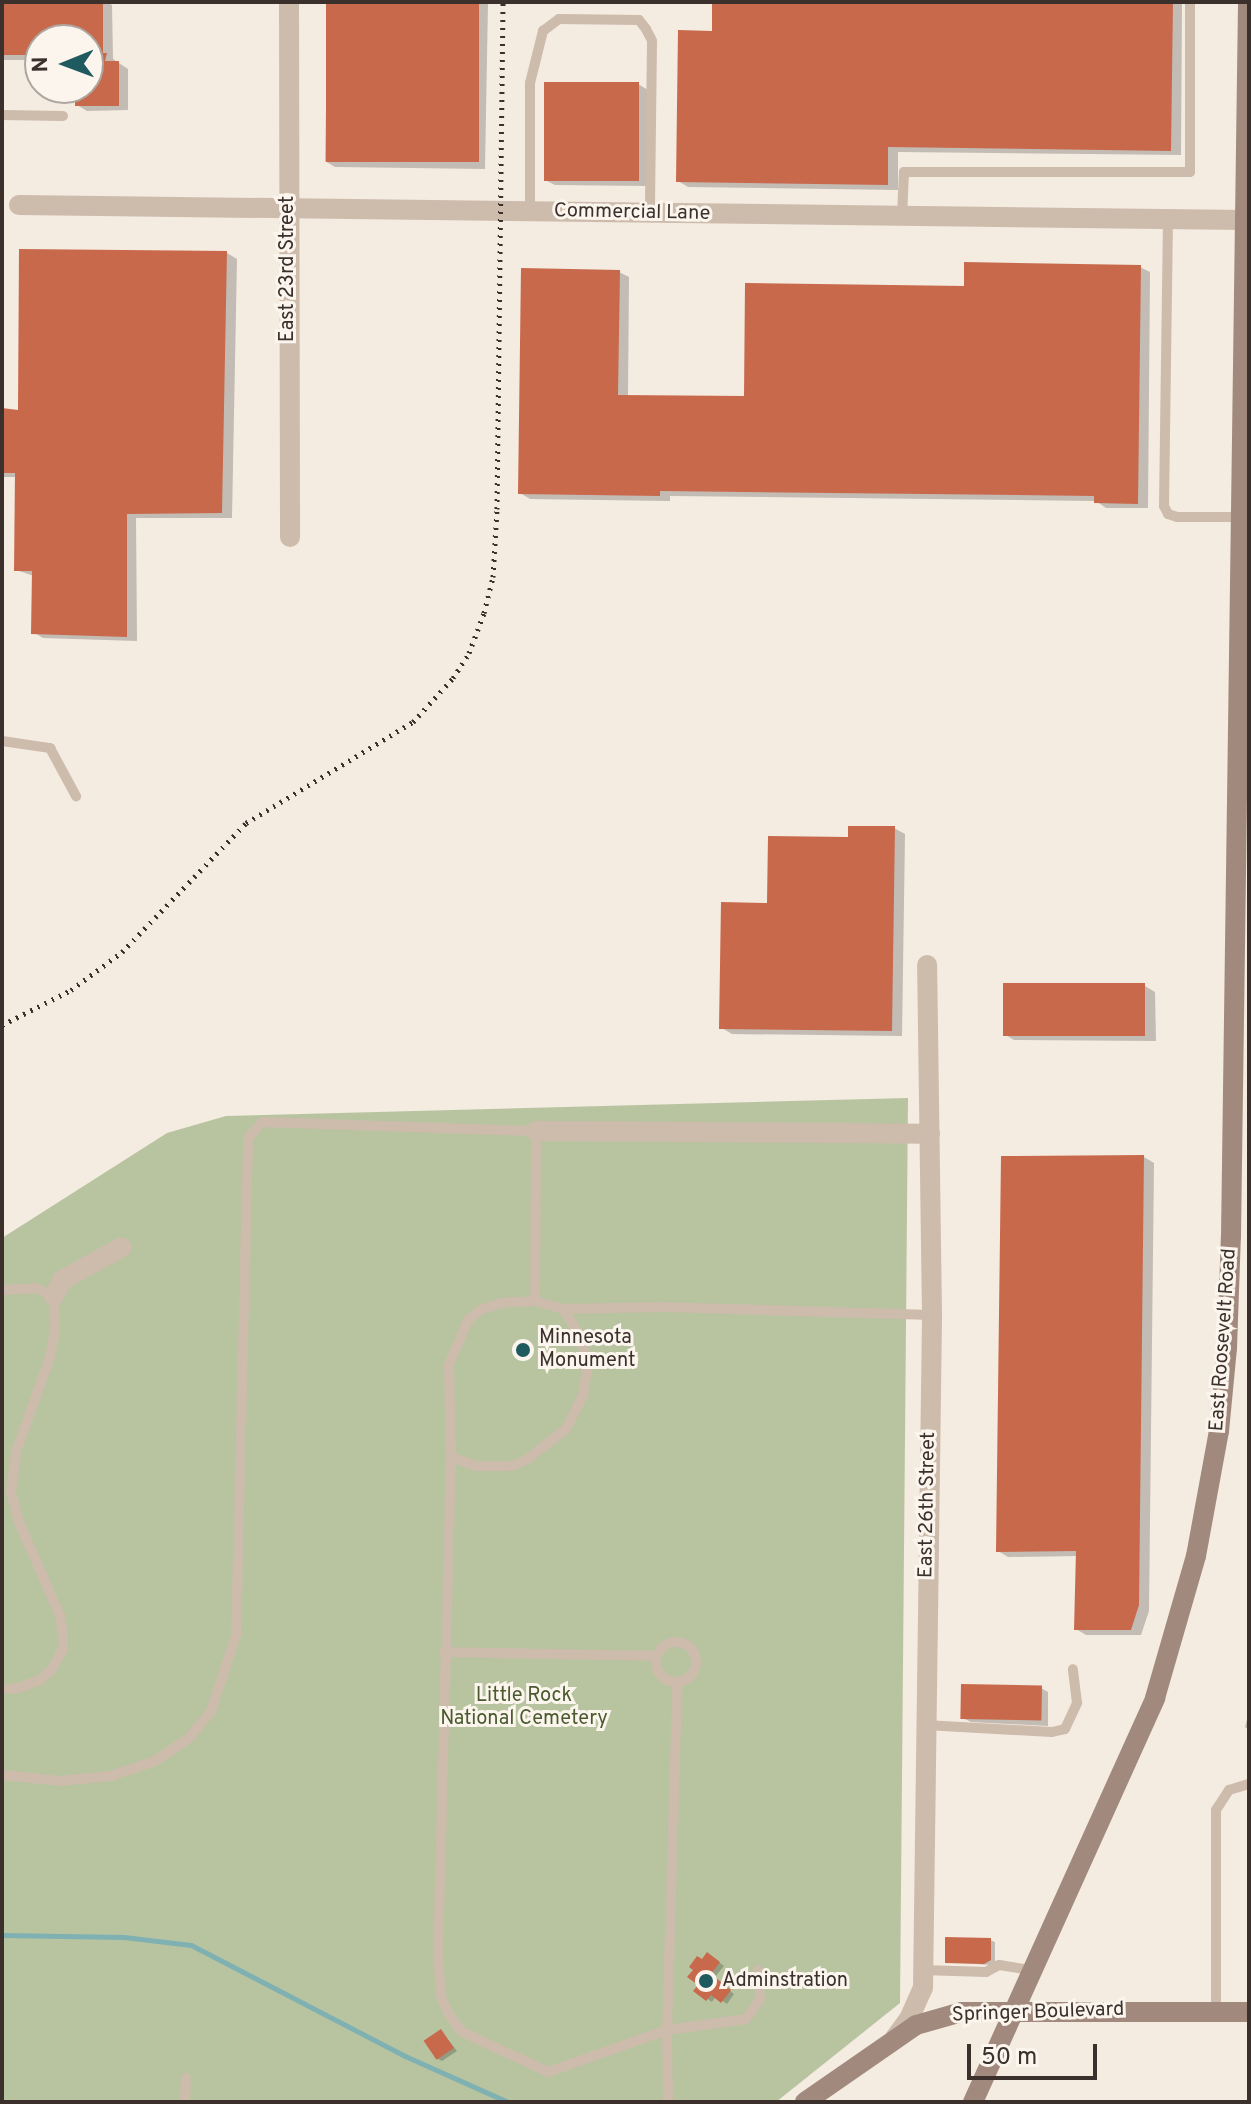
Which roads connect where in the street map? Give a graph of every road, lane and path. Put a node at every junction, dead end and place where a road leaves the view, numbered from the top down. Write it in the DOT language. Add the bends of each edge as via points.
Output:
graph roads {
  1 [pos="289,2"];
  2 [pos="1190,2"];
  3 [pos="1248,2"];
  4 [pos="2,115"];
  5 [pos="63,116"];
  6 [pos="1247,169"];
  7 [pos="19,205"];
  8 [pos="288,210"];
  9 [pos="530,212"];
  10 [pos="650,214"];
  11 [pos="902,216"];
  12 [pos="1168,219"];
  13 [pos="1245,220"];
  14 [pos="1247,261"];
  15 [pos="1242,517"];
  16 [pos="290,537"];
  17 [pos="2,741"];
  18 [pos="76,796"];
  19 [pos="927,965"];
  20 [pos="536,1131"];
  21 [pos="930,1134"];
  22 [pos="122,1247"];
  23 [pos="2,1290"];
  24 [pos="54,1296"];
  25 [pos="535,1301"];
  26 [pos="563,1309"];
  27 [pos="932,1315"];
  28 [pos="451,1457"];
  29 [pos="444,1652"];
  30 [pos="657,1656"];
  31 [pos="1073,1669"];
  32 [pos="677,1683"];
  33 [pos="2,1689"];
  34 [pos="925,1725"];
  35 [pos="2,1775"];
  36 [pos="1249,1784"];
  37 [pos="758,1970"];
  38 [pos="922,1970"];
  39 [pos="1032,1970"];
  40 [pos="1014,2011"];
  41 [pos="1216,2011"];
  42 [pos="1249,2012"];
  43 [pos="667,2030"];
  44 [pos="895,2038"];
  45 [pos="186,2078"];
  46 [pos="834,2079"];
  47 [pos="185,2102"];
  48 [pos="668,2102"];
  49 [pos="805,2102"];
  50 [pos="833,2102"];
  51 [pos="973,2102"];
  1 -- 8 [label="street, East 23rd Street"];
  2 -- 11 [label="lane" via="1190,172 904,172"];
  3 -- 6 [label="main road, East Roosevelt Road"];
  4 -- 5 [label="lane"];
  6 -- 13 [label="main road, East Roosevelt Road"];
  7 -- 8 [label="street, Commercial Lane"];
  8 -- 9 [label="street, Commercial Lane"];
  8 -- 16 [label="street, East 23rd Street"];
  9 -- 10 [label="street, Commercial Lane"];
  9 -- 10 [label="lane" via="528,104 543,31 559,19 639,20 652,41"];
  10 -- 11 [label="street, Commercial Lane"];
  11 -- 12 [label="street, Commercial Lane"];
  12 -- 13 [label="street, Commercial Lane"];
  12 -- 15 [label="lane" via="1164,506 1177,517"];
  13 -- 14 [label="main road, East Roosevelt Road"];
  14 -- 15 [label="main road, East Roosevelt Road"];
  15 -- 39 [label="main road, East Roosevelt Road" via="1231,1236 1219,1431 1196,1556 1155,1698"];
  17 -- 18 [label="lane" via="50,748"];
  19 -- 21 [label="street, East 26th Street"];
  20 -- 21 [label="street"];
  20 -- 25 [label="lane"];
  20 -- 35 [label="lane" via="262,1122 248,1138 236,1635 211,1711 189,1738 155,1761 111,1776 60,1781"];
  21 -- 27 [label="street, East 26th Street"];
  22 -- 24 [label="street" via="69,1275"];
  23 -- 24 [label="lane" via="35,1288"];
  24 -- 33 [label="lane" via="50,1357 11,1477 13,1506 60,1616 63,1649 40,1680"];
  25 -- 26 [label="lane"];
  25 -- 28 [label="lane" via="482,1309 468,1320 455,1343 449,1365"];
  26 -- 27 [label="lane"];
  26 -- 28 [label="lane" via="582,1339 587,1371 583,1395 566,1429 512,1466 476,1466"];
  27 -- 34 [label="street, East 26th Street"];
  28 -- 29 [label="lane"];
  29 -- 30 [label="lane"];
  29 -- 43 [label="lane" via="438,1953 441,1997 448,2013 462,2032 548,2072"];
  30 -- 32 [label="lane" via="660,1675"];
  30 -- 32 [label="lane" via="665,1645 678,1642 695,1653 694,1673"];
  31 -- 34 [label="lane" via="1077,1703 1065,1729"];
  32 -- 43 [label="lane"];
  34 -- 38 [label="street, East 26th Street"];
  36 -- 41 [label="lane" via="1229,1790 1216,1810"];
  37 -- 43 [label="lane" via="760,1999 746,2019"];
  38 -- 39 [label="lane" via="986,1972 999,1965"];
  38 -- 44 [label="street, East 26th Street" via="919,1999"];
  39 -- 40 [label="main road, East Roosevelt Road"];
  40 -- 41 [label="main road, Springer Boulevard"];
  40 -- 44 [label="main road, Springer Boulevard" via="938,2017"];
  40 -- 51 [label="main road, East Roosevelt Road"];
  41 -- 42 [label="main road, Springer Boulevard"];
  43 -- 48 [label="lane"];
  44 -- 46 [label="main road, Springer Boulevard"];
  45 -- 47 [label="lane"];
  46 -- 49 [label="main road, Springer Boulevard"];
  46 -- 50 [label="lane"];
}
